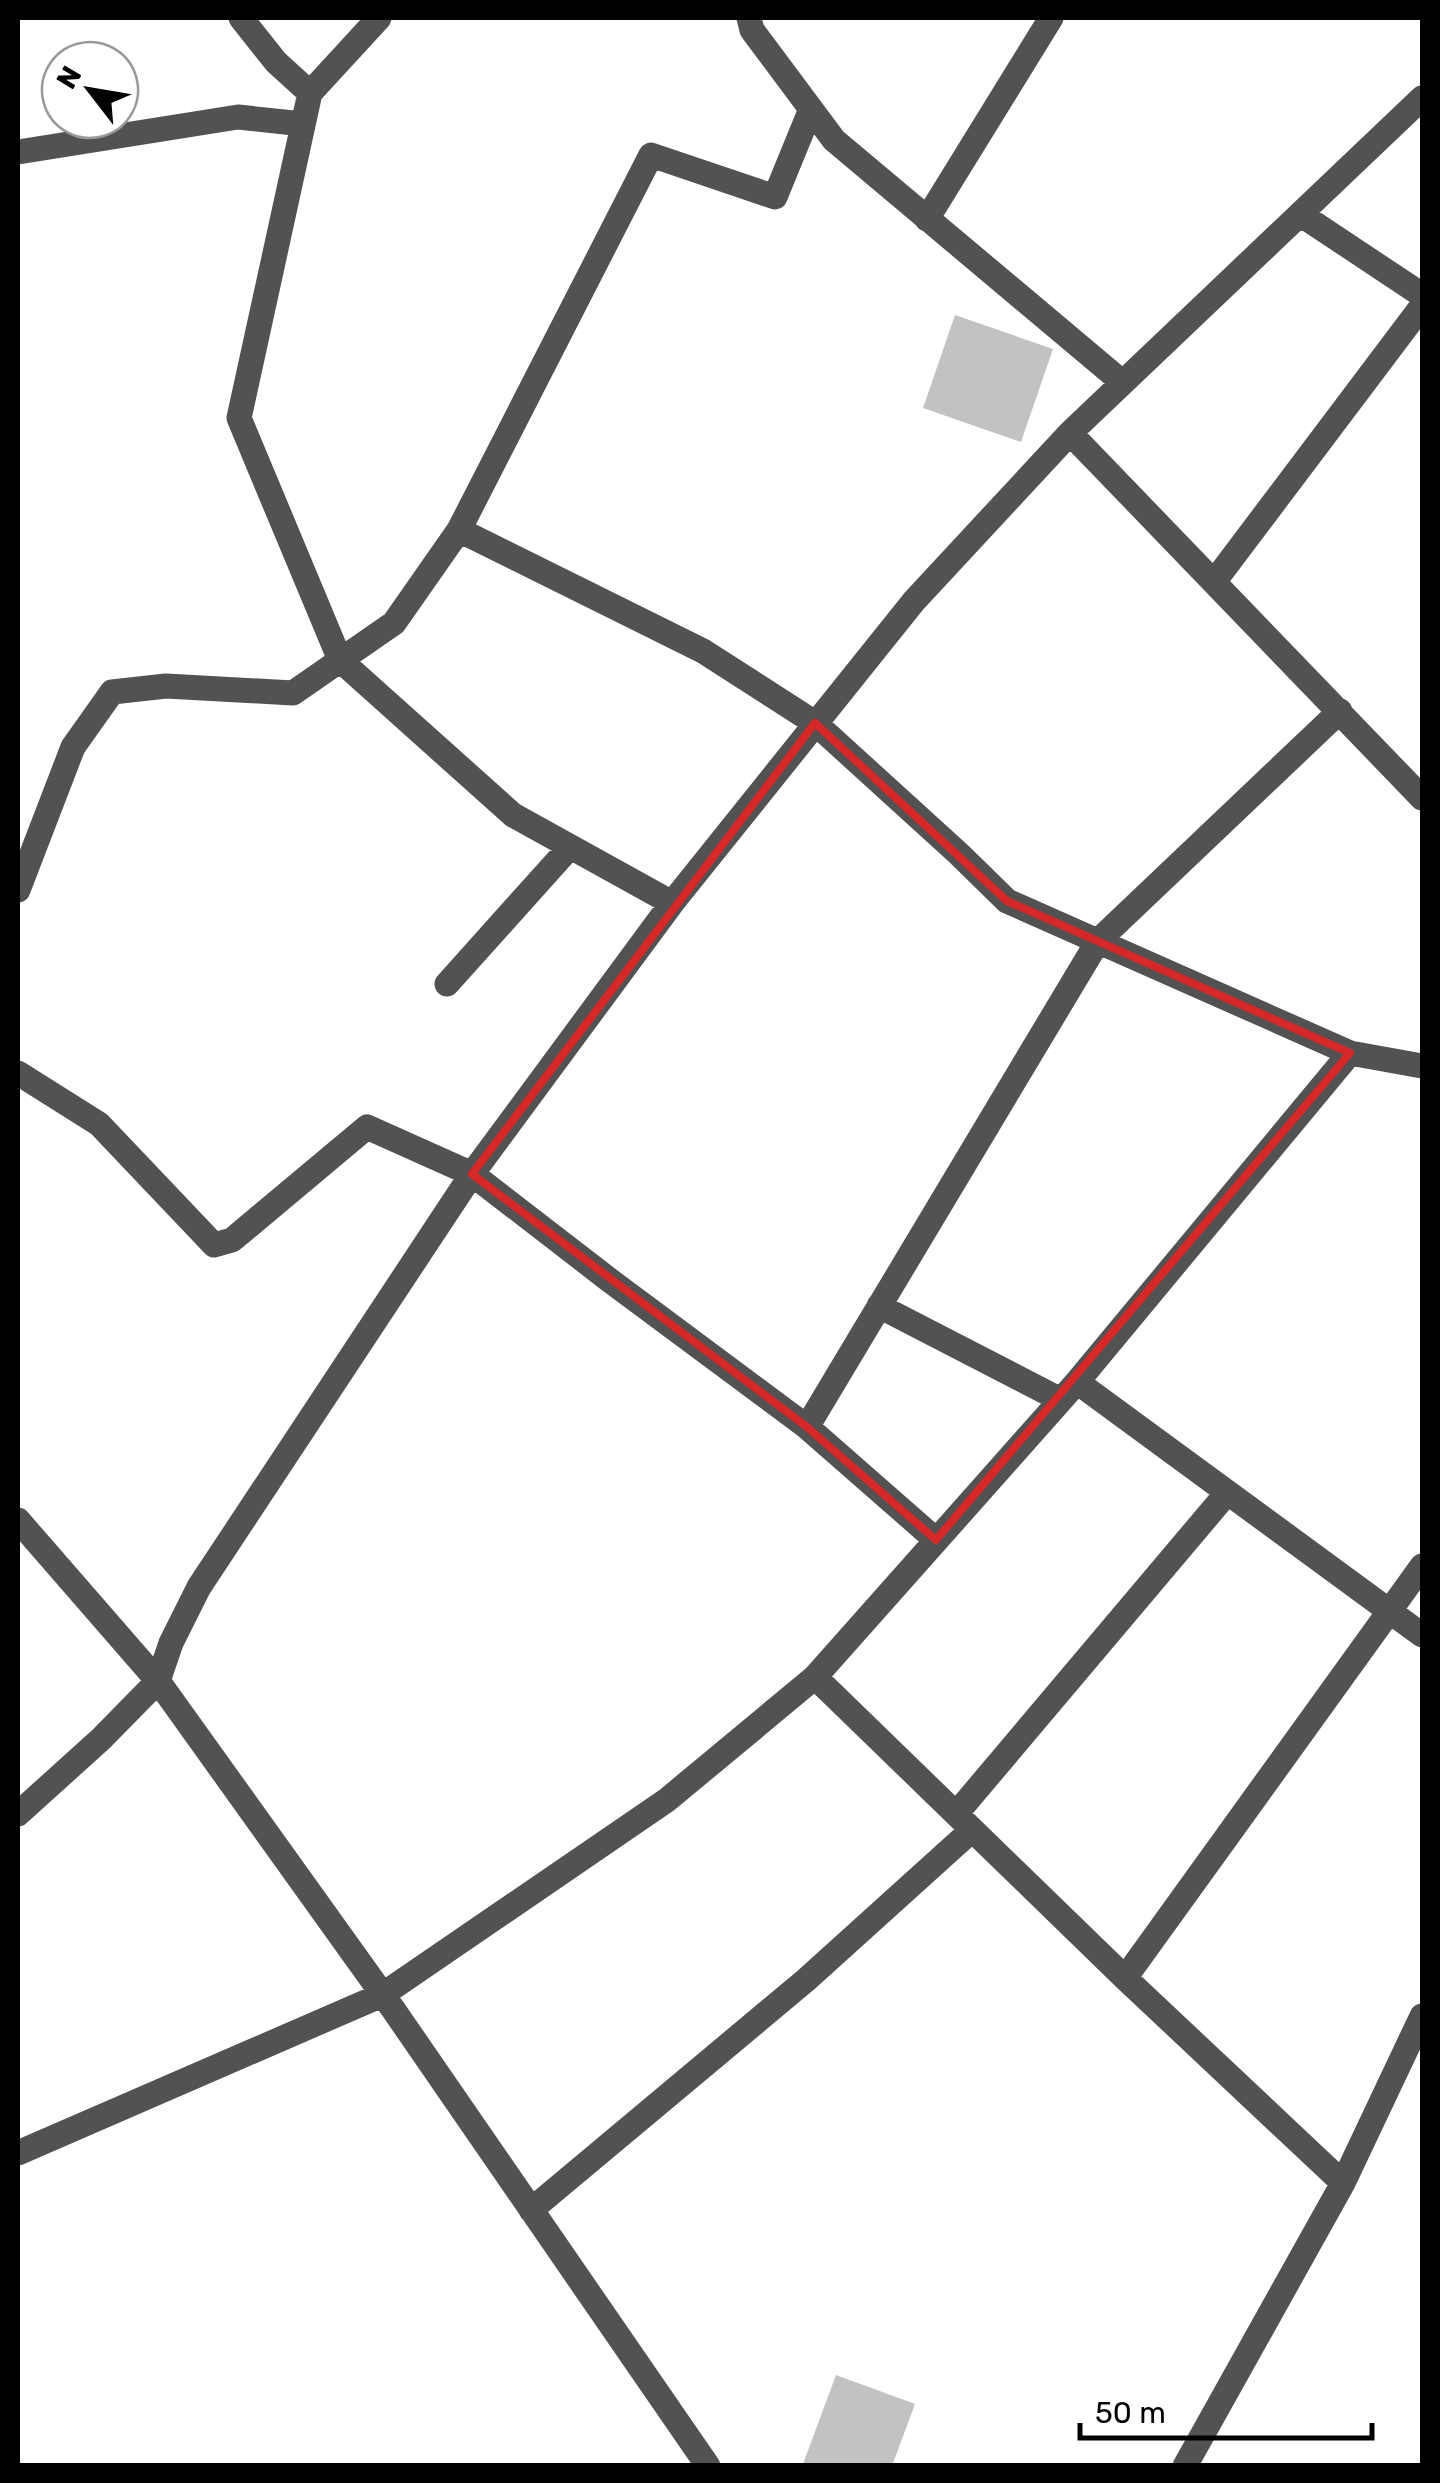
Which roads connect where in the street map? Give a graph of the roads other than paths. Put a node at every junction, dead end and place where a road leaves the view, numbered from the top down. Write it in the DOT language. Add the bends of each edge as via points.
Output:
graph roads {
  1 [pos="242,18"];
  2 [pos="379,18"];
  3 [pos="750,18"];
  4 [pos="1051,18"];
  5 [pos="310,92"];
  6 [pos="1422,98"];
  7 [pos="811,109"];
  8 [pos="304,124"];
  9 [pos="18,152"];
  10 [pos="1300,214"];
  11 [pos="927,218"];
  12 [pos="1422,295"];
  13 [pos="1422,306"];
  14 [pos="1122,382"];
  15 [pos="1070,432"];
  16 [pos="458,530"];
  17 [pos="1214,582"];
  18 [pos="340,660"];
  19 [pos="1340,711"];
  20 [pos="815,723"];
  21 [pos="1422,798"];
  22 [pos="570,847"];
  23 [pos="18,890"];
  24 [pos="672,903"];
  25 [pos="1098,941"];
  26 [pos="446,984"];
  27 [pos="1350,1054"];
  28 [pos="1422,1066"];
  29 [pos="18,1073"];
  30 [pos="472,1174"];
  31 [pos="879,1306"];
  32 [pos="1069,1391"];
  33 [pos="807,1427"];
  34 [pos="1226,1493"];
  35 [pos="18,1520"];
  36 [pos="936,1540"];
  37 [pos="1422,1566"];
  38 [pos="1388,1612"];
  39 [pos="1422,1636"];
  40 [pos="815,1677"];
  41 [pos="158,1681"];
  42 [pos="18,1814"];
  43 [pos="964,1822"];
  44 [pos="1125,1978"];
  45 [pos="382,1995"];
  46 [pos="1421,2021"];
  47 [pos="18,2153"];
  48 [pos="1343,2183"];
  49 [pos="531,2210"];
  50 [pos="708,2466"];
  51 [pos="1185,2466"];
  1 -- 5 [label="street"];
  2 -- 5 [label="street"];
  3 -- 7 [label="street" via="752,30"];
  4 -- 11 [label="street"];
  5 -- 8 [label="street"];
  6 -- 10 [label="street"];
  7 -- 11 [label="street" via="834,140"];
  7 -- 16 [label="street" via="775,197 650,155"];
  8 -- 9 [label="street" via="238,117"];
  8 -- 18 [label="street" via="240,418"];
  10 -- 12 [label="street"];
  10 -- 14 [label="street"];
  11 -- 14 [label="street"];
  13 -- 17 [label="street"];
  14 -- 15 [label="street"];
  15 -- 17 [label="street"];
  15 -- 20 [label="street" via="914,600"];
  16 -- 18 [label="street" via="394,623"];
  16 -- 20 [label="street" via="703,651"];
  17 -- 19 [label="street"];
  18 -- 22 [label="street" via="513,816"];
  18 -- 23 [label="street" via="293,692 166,686 112,692 73,748"];
  19 -- 21 [label="street"];
  19 -- 25 [label="street"];
  20 -- 24 [label="street"];
  20 -- 25 [label="street" via="1006,901"];
  22 -- 24 [label="street"];
  22 -- 26 [label="street"];
  24 -- 30 [label="street"];
  25 -- 27 [label="street"];
  25 -- 31 [label="street"];
  27 -- 28 [label="street"];
  27 -- 32 [label="street"];
  29 -- 30 [label="street" via="99,1124 214,1245 232,1240 368,1128"];
  30 -- 33 [label="street"];
  30 -- 41 [label="street" via="199,1587"];
  31 -- 32 [label="street"];
  31 -- 33 [label="street"];
  32 -- 34 [label="street"];
  32 -- 36 [label="street"];
  33 -- 36 [label="street"];
  34 -- 38 [label="street"];
  34 -- 43 [label="street"];
  35 -- 41 [label="street"];
  36 -- 40 [label="street"];
  37 -- 38 [label="street"];
  38 -- 39 [label="street"];
  38 -- 44 [label="street"];
  40 -- 43 [label="street"];
  40 -- 45 [label="street" via="668,1800"];
  41 -- 42 [label="street"];
  41 -- 45 [label="street"];
  43 -- 44 [label="street"];
  43 -- 49 [label="street" via="806,1980"];
  44 -- 48 [label="street"];
  45 -- 47 [label="street"];
  45 -- 49 [label="street"];
  46 -- 48 [label="street"];
  48 -- 51 [label="street"];
  49 -- 50 [label="street"];
}
